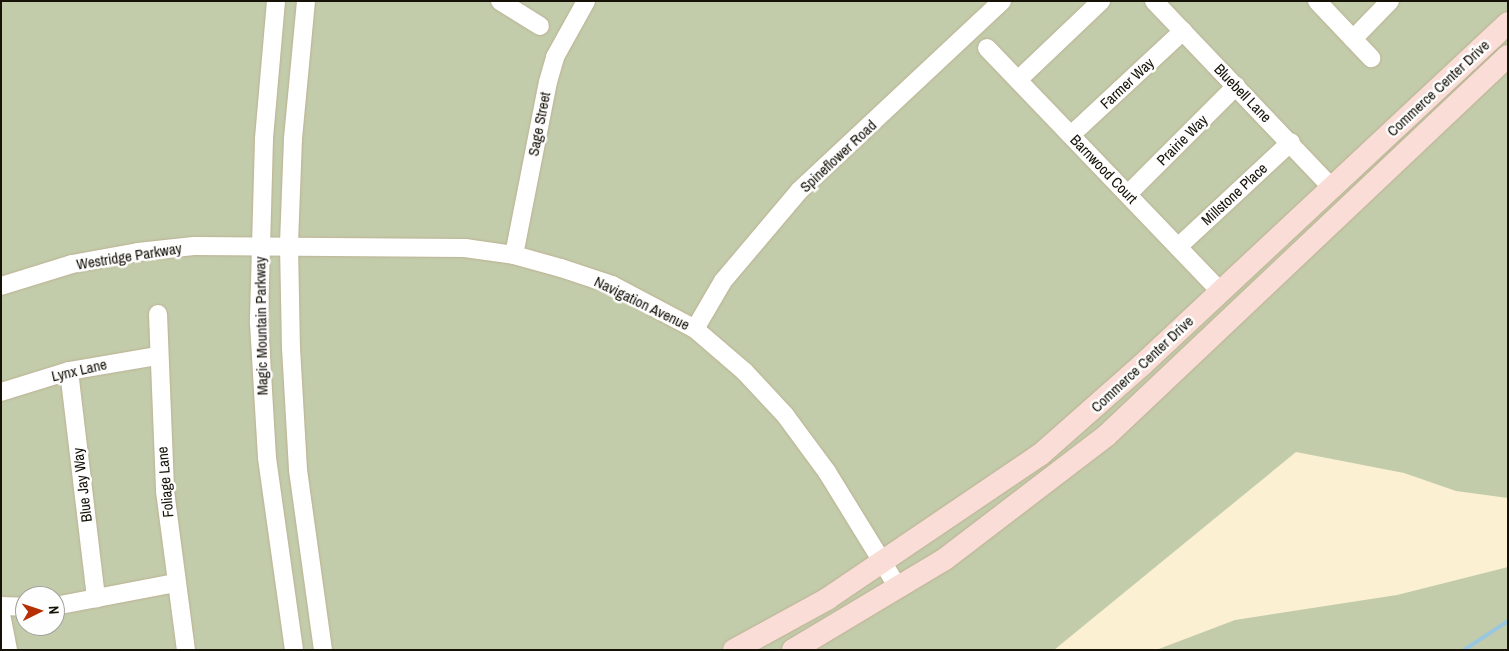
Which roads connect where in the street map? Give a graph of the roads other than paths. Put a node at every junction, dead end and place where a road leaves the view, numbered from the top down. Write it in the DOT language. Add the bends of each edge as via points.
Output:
graph roads {
  1 [pos="276,1"];
  2 [pos="306,1"];
  3 [pos="500,1"];
  4 [pos="586,1"];
  5 [pos="1002,1"];
  6 [pos="1101,1"];
  7 [pos="1154,1"];
  8 [pos="1317,1"];
  9 [pos="1390,1"];
  10 [pos="1508,23"];
  11 [pos="540,26"];
  12 [pos="1183,31"];
  13 [pos="1352,39"];
  14 [pos="987,48"];
  15 [pos="1508,56"];
  16 [pos="1371,58"];
  17 [pos="1018,80"];
  18 [pos="1236,86"];
  19 [pos="1071,135"];
  20 [pos="1291,142"];
  21 [pos="1330,186"];
  22 [pos="1128,194"];
  23 [pos="260,244"];
  24 [pos="289,245"];
  25 [pos="1178,247"];
  26 [pos="514,255"];
  27 [pos="1,286"];
  28 [pos="1220,291"];
  29 [pos="158,314"];
  30 [pos="695,329"];
  31 [pos="158,356"];
  32 [pos="69,371"];
  33 [pos="1,392"];
  34 [pos="884,562"];
  35 [pos="176,582"];
  36 [pos="899,589"];
  37 [pos="96,598"];
  38 [pos="65,604"];
  39 [pos="1,606"];
  40 [pos="15,607"];
  41 [pos="1,614"];
  42 [pos="8,650"];
  43 [pos="186,650"];
  44 [pos="294,650"];
  45 [pos="323,650"];
  46 [pos="734,650"];
  47 [pos="793,650"];
  1 -- 23 [label="street, Magic Mountain Parkway" via="268,83"];
  2 -- 24 [label="street, Magic Mountain Parkway" via="294,130"];
  3 -- 11 [label="street"];
  4 -- 26 [label="street, Sage Street" via="555,57"];
  5 -- 30 [label="street, Spineflower Road" via="800,190 724,281"];
  6 -- 17 [label="street"];
  7 -- 12 [label="street, Bluebell Lane"];
  8 -- 13 [label="street"];
  9 -- 13 [label="street"];
  10 -- 21 [label="main road, Commerce Center Drive"];
  12 -- 18 [label="street, Bluebell Lane"];
  12 -- 19 [label="street, Farmer Way"];
  13 -- 16 [label="street"];
  14 -- 17 [label="street, Barnwood Court"];
  15 -- 36 [label="main road, Commerce Center Drive" via="1106,436 986,530"];
  17 -- 19 [label="street, Barnwood Court"];
  18 -- 20 [label="street, Bluebell Lane"];
  18 -- 22 [label="street, Prairie Way"];
  19 -- 22 [label="street, Barnwood Court"];
  20 -- 21 [label="street, Bluebell Lane"];
  20 -- 25 [label="street, Millstone Place"];
  21 -- 28 [label="main road, Commerce Center Drive"];
  22 -- 25 [label="street, Barnwood Court"];
  23 -- 24 [label="street, Navigation Avenue"];
  23 -- 27 [label="street, Westridge Parkway" via="138,252 72,264"];
  23 -- 44 [label="street, Magic Mountain Parkway" via="259,323 267,458"];
  24 -- 26 [label="street, Navigation Avenue" via="465,248"];
  24 -- 45 [label="street, Magic Mountain Parkway" via="296,443"];
  25 -- 28 [label="street, Barnwood Court"];
  26 -- 30 [label="street, Navigation Avenue" via="612,285"];
  28 -- 34 [label="main road, Commerce Center Drive" via="1040,455"];
  29 -- 31 [label="street, Foliage Lane"];
  30 -- 34 [label="street, Navigation Avenue" via="744,371 785,415 827,472"];
  31 -- 32 [label="street, Lynx Lane"];
  31 -- 35 [label="street, Foliage Lane" via="165,491"];
  32 -- 33 [label="street, Lynx Lane"];
  32 -- 37 [label="street, Blue Jay Way"];
  34 -- 36 [label="street, Navigation Avenue"];
  34 -- 46 [label="main road, Commerce Center Drive" via="827,599"];
  35 -- 37 [label="street"];
  35 -- 43 [label="street, Foliage Lane"];
  36 -- 47 [label="main road, Commerce Center Drive"];
  37 -- 38 [label="street"];
  39 -- 40 [label="street"];
  41 -- 42 [label="street"];
}
